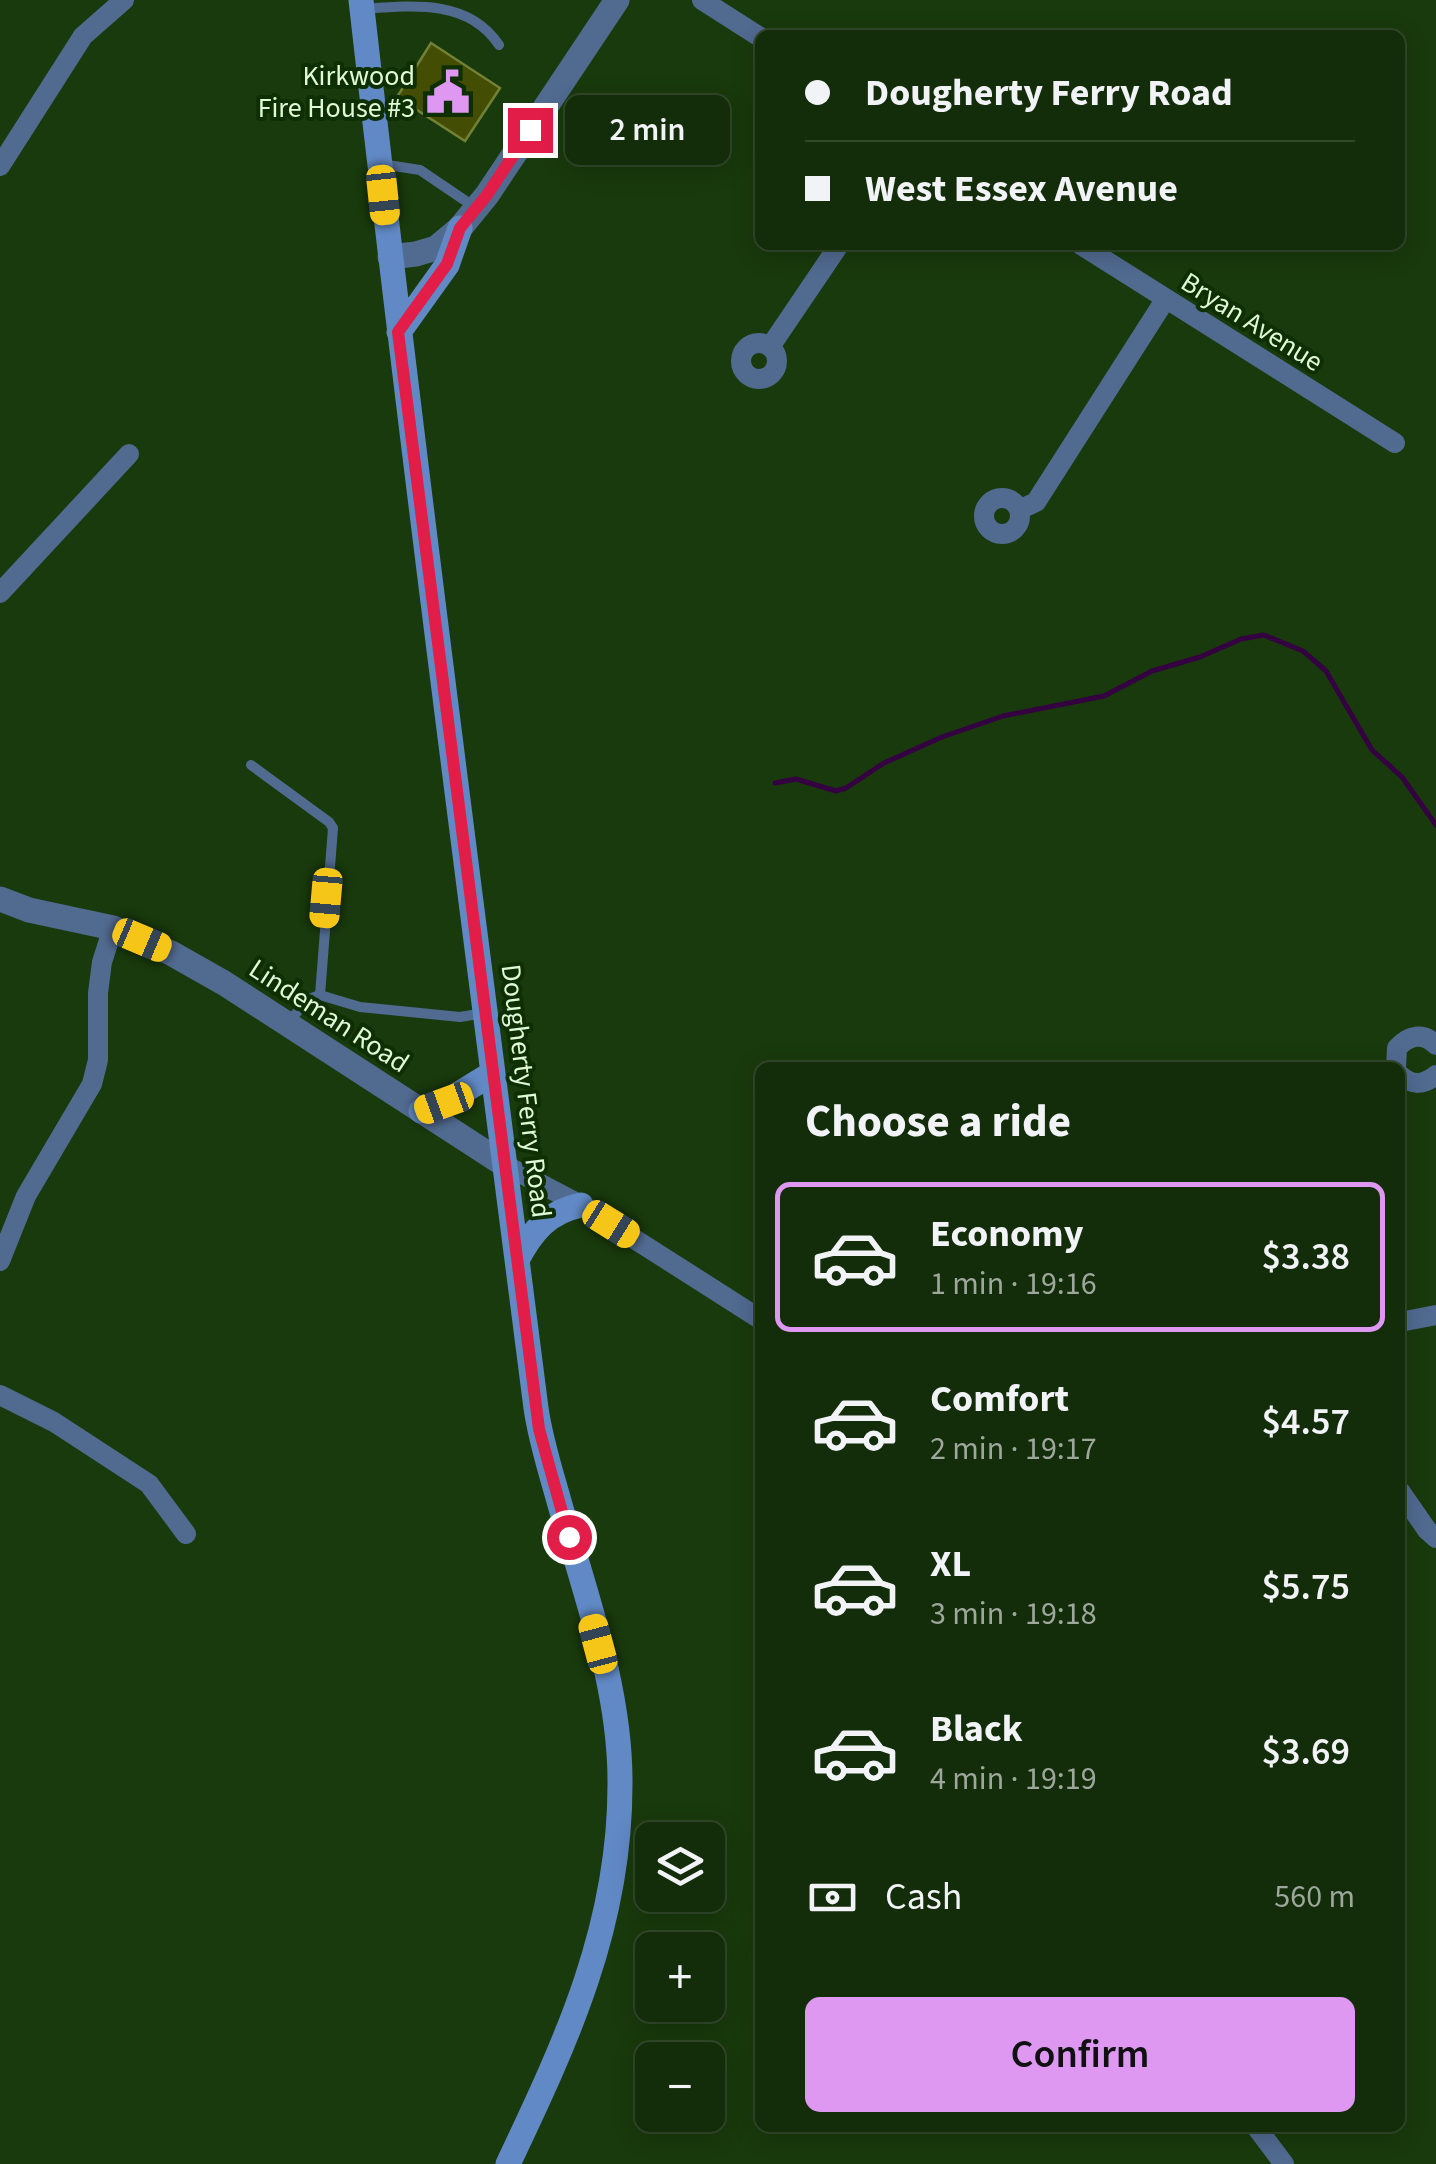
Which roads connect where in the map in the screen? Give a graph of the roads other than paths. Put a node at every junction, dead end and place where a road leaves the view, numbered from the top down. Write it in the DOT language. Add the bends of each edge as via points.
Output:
graph roads {
  1 [pos="124,0"];
  2 [pos="617,0"];
  3 [pos="702,0"];
  4 [pos="361,5"];
  5 [pos="755,34"];
  6 [pos="499,45"];
  7 [pos="380,164"];
  8 [pos="0,166"];
  9 [pos="468,218"];
  10 [pos="836,250"];
  11 [pos="1090,250"];
  12 [pos="390,256"];
  13 [pos="1165,300"];
  14 [pos="398,332"];
  15 [pos="770,346"];
  16 [pos="1395,443"];
  17 [pos="129,454"];
  18 [pos="1019,510"];
  19 [pos="0,592"];
  20 [pos="251,765"];
  21 [pos="0,899"];
  22 [pos="114,928"];
  23 [pos="320,995"];
  24 [pos="485,1013"];
  25 [pos="286,1024"];
  26 [pos="1436,1045"];
  27 [pos="1399,1062"];
  28 [pos="492,1073"];
  29 [pos="1436,1075"];
  30 [pos="1405,1081"];
  31 [pos="421,1112"];
  32 [pos="504,1165"];
  33 [pos="581,1205"];
  34 [pos="518,1260"];
  35 [pos="0,1262"];
  36 [pos="1436,1315"];
  37 [pos="755,1316"];
  38 [pos="1405,1321"];
  39 [pos="0,1395"];
  40 [pos="1405,1498"];
  41 [pos="186,1534"];
  42 [pos="1436,1538"];
  43 [pos="1260,2132"];
  44 [pos="508,2164"];
  45 [pos="1284,2164"];
  1 -- 8 [label="street" via="84,36"];
  2 -- 9 [label="street"];
  3 -- 5 [label="street"];
  4 -- 6 [label="lane" via="474,14"];
  4 -- 7 [label="main road, Dougherty Ferry Road"];
  7 -- 9 [label="lane" via="420,170"];
  7 -- 12 [label="main road, Dougherty Ferry Road"];
  9 -- 12 [label="street" via="436,248"];
  9 -- 14 [label="main road" via="447,264"];
  10 -- 15 [label="street"];
  11 -- 13 [label="street, Bryan Avenue"];
  12 -- 14 [label="main road, Dougherty Ferry Road"];
  13 -- 16 [label="street, Bryan Avenue"];
  13 -- 18 [label="street" via="1036,502"];
  14 -- 24 [label="main road, Dougherty Ferry Road"];
  17 -- 19 [label="street"];
  20 -- 23 [label="lane" via="333,828"];
  21 -- 22 [label="street, Lindeman Road"];
  22 -- 25 [label="street, Lindeman Road" via="171,953"];
  22 -- 35 [label="street" via="102,962 92,1084 26,1196"];
  23 -- 24 [label="lane" via="360,1007 460,1017"];
  23 -- 25 [label="lane"];
  24 -- 28 [label="main road, Dougherty Ferry Road"];
  25 -- 31 [label="street, Lindeman Road"];
  26 -- 27 [label="street" via="1410,1038 1398,1048"];
  28 -- 31 [label="main road"];
  28 -- 32 [label="main road, Dougherty Ferry Road"];
  29 -- 30 [label="street" via="1422,1083"];
  31 -- 32 [label="street, Lindeman Road"];
  32 -- 33 [label="street, Lindeman Road"];
  32 -- 34 [label="main road, Dougherty Ferry Road"];
  33 -- 34 [label="main road" via="559,1210 530,1234"];
  33 -- 37 [label="street, Lindeman Road"];
  34 -- 44 [label="main road, Dougherty Ferry Road" via="539,1429 608,1680 620,1780 610,1900 594,1963"];
  36 -- 38 [label="street"];
  39 -- 41 [label="street" via="149,1484"];
  40 -- 42 [label="street"];
  43 -- 45 [label="street"];
}
